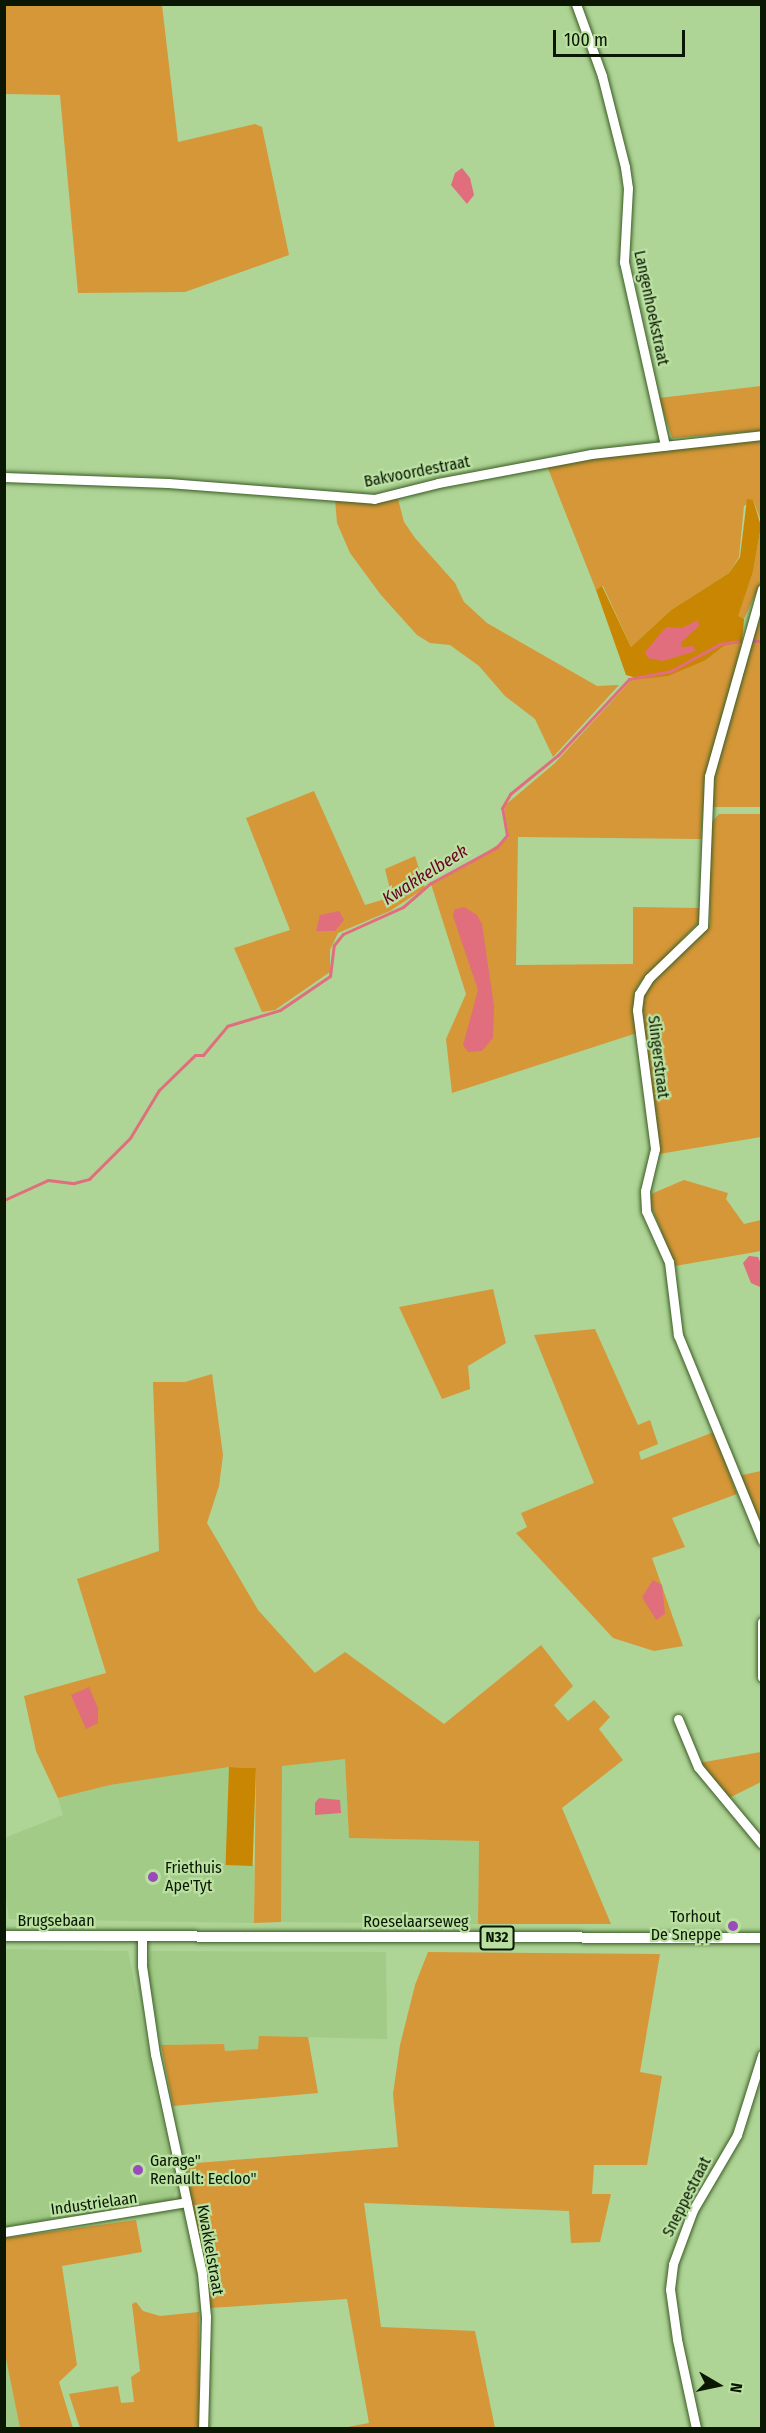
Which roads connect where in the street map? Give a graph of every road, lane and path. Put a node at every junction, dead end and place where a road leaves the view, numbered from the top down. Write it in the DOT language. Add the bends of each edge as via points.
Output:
graph roads {
  1 [pos="576,4"];
  2 [pos="762,435"];
  3 [pos="665,445"];
  4 [pos="4,477"];
  5 [pos="762,589"];
  6 [pos="762,1540"];
  7 [pos="762,1622"];
  8 [pos="762,1677"];
  9 [pos="678,1719"];
  10 [pos="762,1844"];
  11 [pos="4,1936"];
  12 [pos="107,1937"];
  13 [pos="142,1938"];
  14 [pos="762,1938"];
  15 [pos="762,2055"];
  16 [pos="187,2202"];
  17 [pos="4,2232"];
  18 [pos="203,2428"];
  19 [pos="696,2428"];
  1 -- 3 [label="street, Langenhoekstraat" via="602,76 624,166 628,188 624,262"];
  2 -- 3 [label="street, Bakvoordestraat"];
  3 -- 4 [label="street, Bakvoordestraat" via="579,456 374,500 168,483"];
  5 -- 6 [label="street, Slingerstraat" via="710,776 703,926 649,978 639,994 637,1010 655,1149 645,1191 646,1210 669,1262 678,1335"];
  7 -- 8 [label="street"];
  9 -- 10 [label="street" via="698,1767"];
  11 -- 12 [label="main road, Brugsebaan / N32"];
  12 -- 13 [label="main road, Roeselaarseweg / N32"];
  13 -- 14 [label="main road, Roeselaarseweg / N32"];
  13 -- 16 [label="street, Kwakkelstraat" via="153,2043"];
  15 -- 19 [label="street, Sneppestraat" via="736,2135 693,2210 673,2264 670,2289 677,2339"];
  16 -- 17 [label="street, Industrielaan"];
  16 -- 18 [label="street, Kwakkelstraat" via="206,2317"];
}
